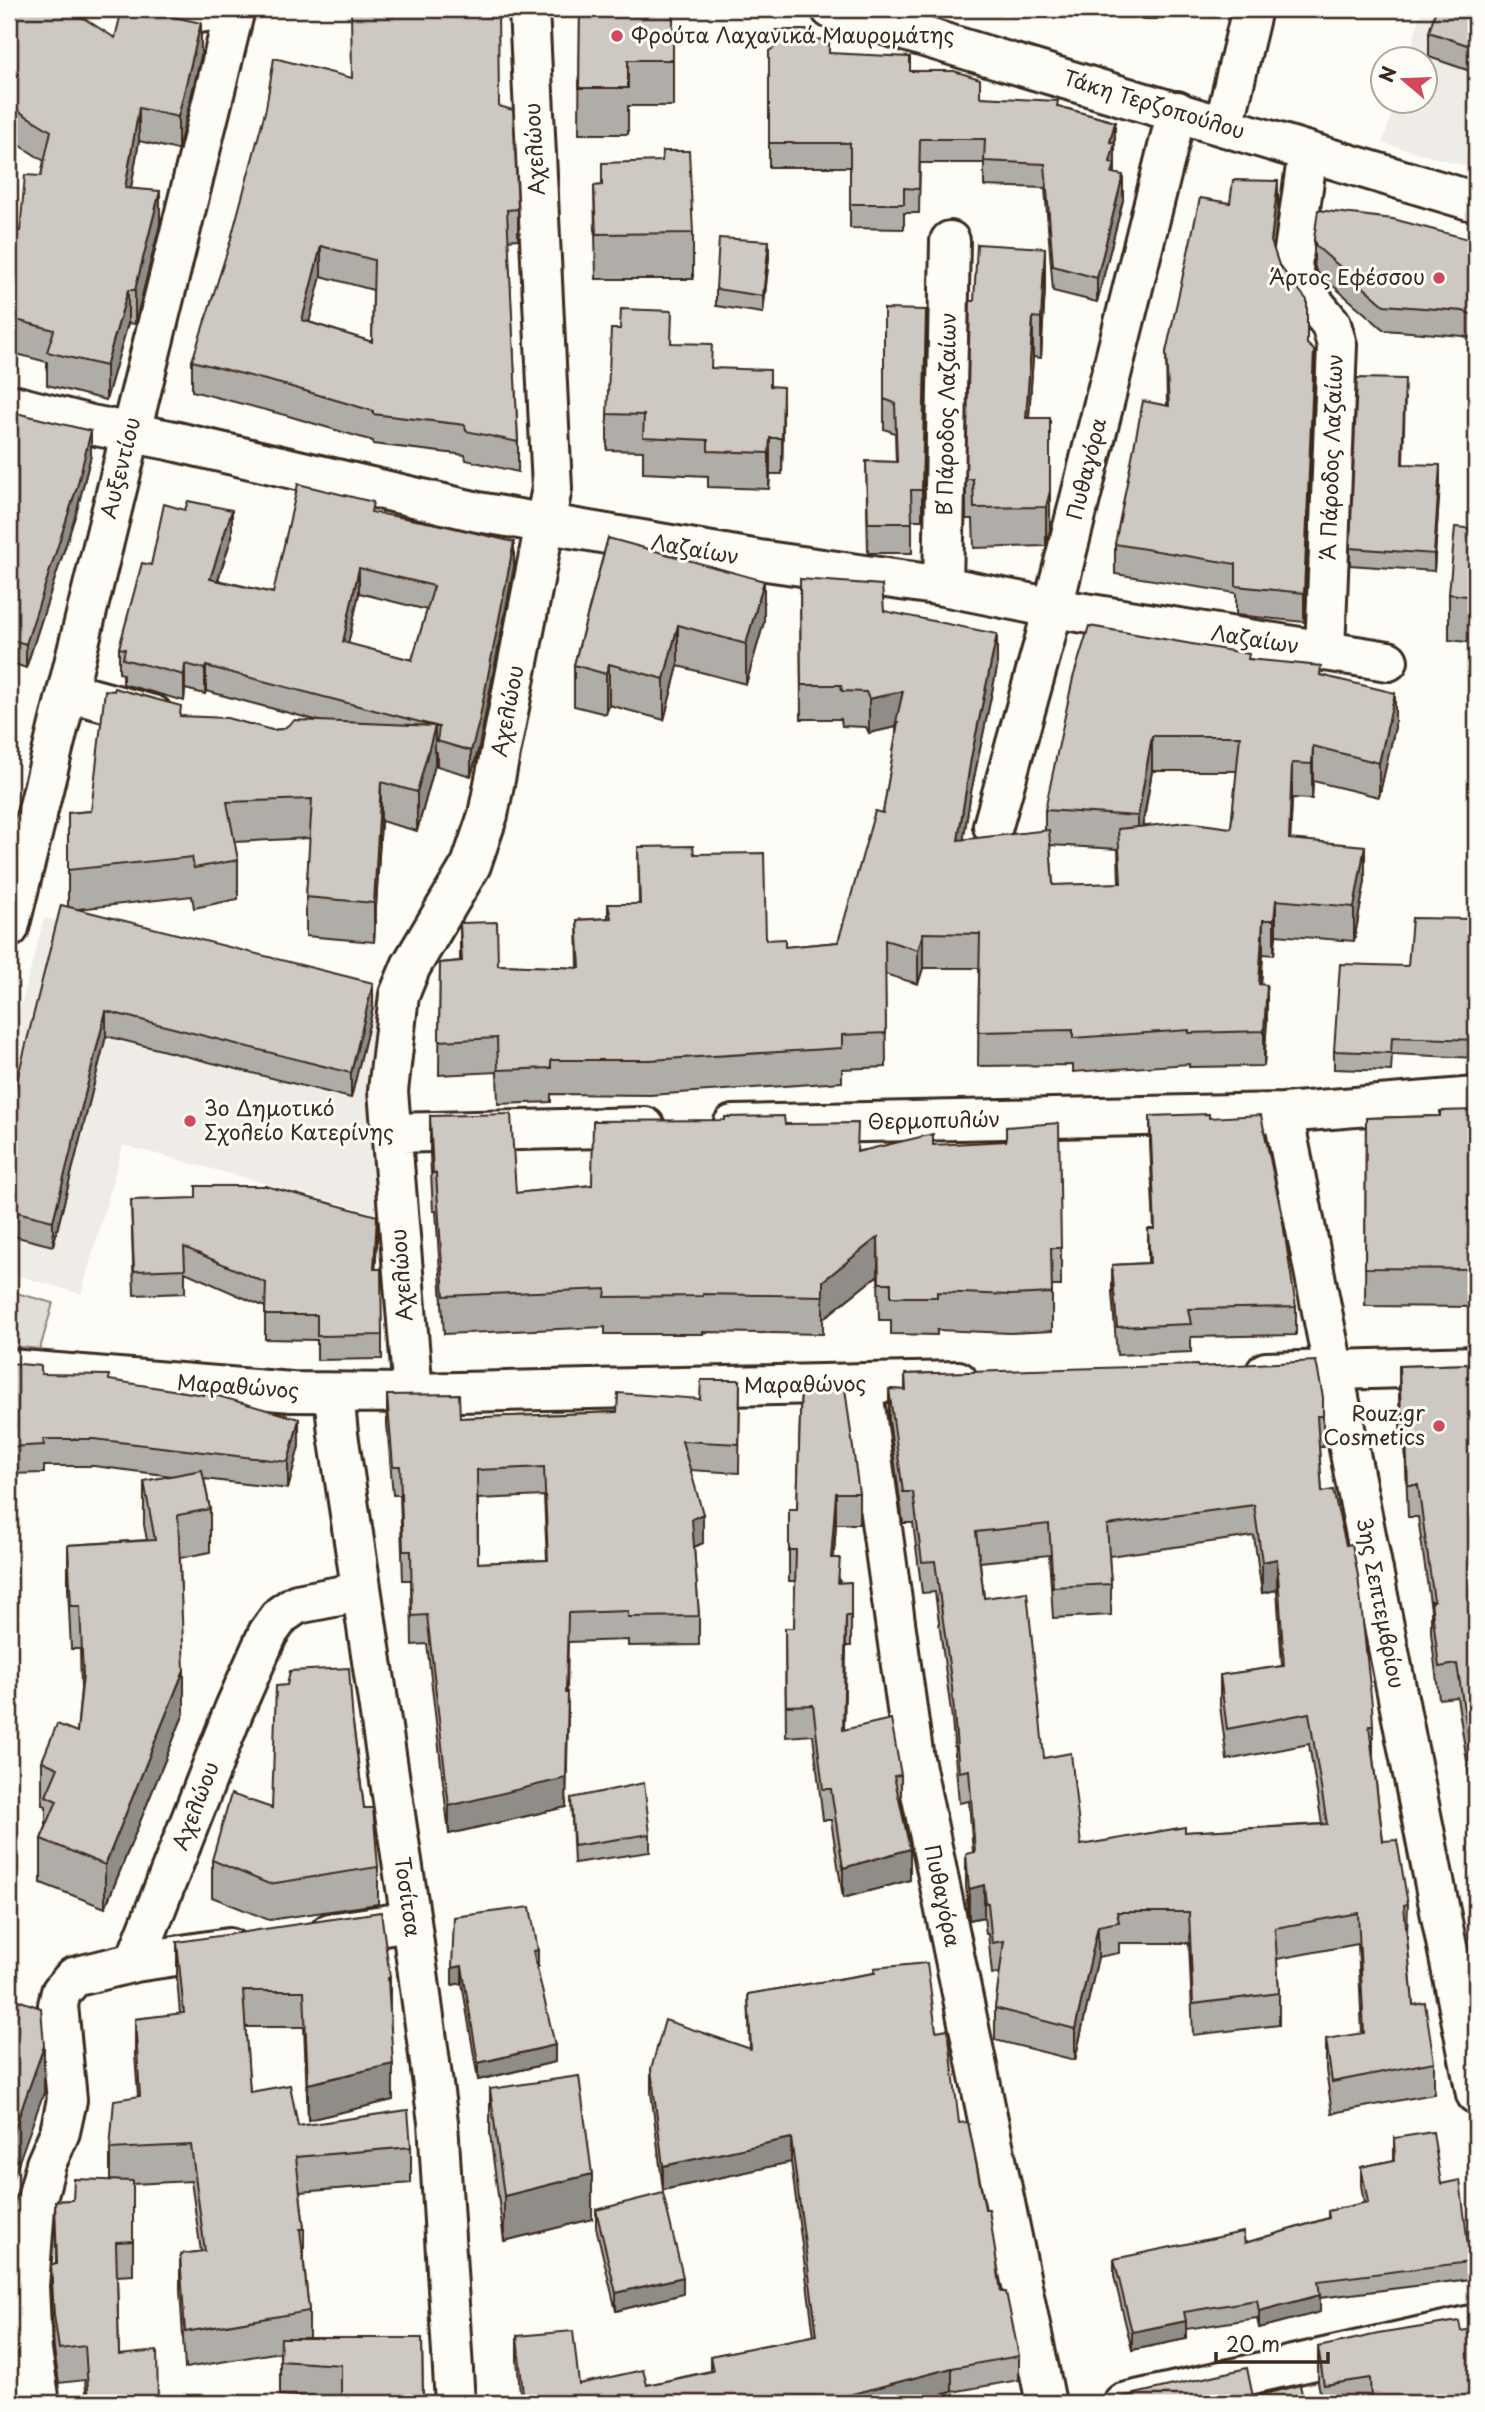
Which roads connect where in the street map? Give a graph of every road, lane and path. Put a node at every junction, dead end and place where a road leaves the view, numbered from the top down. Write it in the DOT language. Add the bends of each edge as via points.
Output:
graph roads {
  1 [pos="158,9"];
  2 [pos="228,9"];
  3 [pos="235,9"];
  4 [pos="529,9"];
  5 [pos="831,9"];
  6 [pos="1252,9"];
  7 [pos="1177,111"];
  8 [pos="1224,126"];
  9 [pos="1308,152"];
  10 [pos="1476,202"];
  11 [pos="950,242"];
  12 [pos="9,404"];
  13 [pos="130,432"];
  14 [pos="546,524"];
  15 [pos="943,586"];
  16 [pos="1053,608"];
  17 [pos="1325,651"];
  18 [pos="1388,662"];
  19 [pos="68,692"];
  20 [pos="192,725"];
  21 [pos="993,826"];
  22 [pos="9,928"];
  23 [pos="1476,1097"];
  24 [pos="1283,1113"];
  25 [pos="391,1133"];
  26 [pos="1476,1366"];
  27 [pos="9,1369"];
  28 [pos="1334,1370"];
  29 [pos="1237,1373"];
  30 [pos="987,1380"];
  31 [pos="862,1384"];
  32 [pos="334,1393"];
  33 [pos="412,1393"];
  34 [pos="360,1592"];
  35 [pos="411,1921"];
  36 [pos="300,1938"];
  37 [pos="259,1944"];
  38 [pos="135,1962"];
  39 [pos="1476,2094"];
  40 [pos="1476,2324"];
  41 [pos="40,2403"];
  42 [pos="455,2403"];
  43 [pos="1046,2403"];
  44 [pos="1123,2403"];
  1 -- 2 [label="street" via="199,13"];
  3 -- 13 [label="street, Αυξεντίου"];
  4 -- 14 [label="street, Αχελώου" via="552,488"];
  5 -- 7 [label="street, Τάκη Τερζοπούλου"];
  6 -- 8 [label="street"];
  7 -- 8 [label="street, Τάκη Τερζοπούλου"];
  7 -- 16 [label="street, Πυθαγόρα"];
  8 -- 9 [label="street, Τάκη Τερζοπούλου"];
  9 -- 10 [label="street, Τάκη Τερζοπούλου"];
  9 -- 17 [label="street, Α΄ Πάροδος Λαζαίων" via="1292,265 1296,281 1331,324 1337,345"];
  11 -- 15 [label="street, Β΄ Πάροδος Λαζαίων"];
  12 -- 13 [label="street, Λαζαίων"];
  13 -- 14 [label="street, Λαζαίων"];
  13 -- 19 [label="street, Αυξεντίου"];
  14 -- 15 [label="street, Λαζαίων" via="759,561"];
  14 -- 25 [label="street, Αχελώου" via="488,815 471,865 411,966 399,995 388,1091"];
  15 -- 16 [label="street, Λαζαίων"];
  16 -- 17 [label="street, Λαζαίων"];
  16 -- 21 [label="street, Πυθαγόρα"];
  17 -- 18 [label="street, Λαζαίων"];
  19 -- 20 [label="street"];
  19 -- 22 [label="street, Αυξεντίου"];
  23 -- 24 [label="street, Θερμοπυλών"];
  24 -- 25 [label="street, Θερμοπυλών"];
  24 -- 28 [label="street, 3ης Σεπτεμβρίου"];
  25 -- 33 [label="street, Αχελώου"];
  26 -- 28 [label="street"];
  27 -- 32 [label="street, Μαραθώνος"];
  28 -- 29 [label="street"];
  28 -- 39 [label="street, 3ης Σεπτεμβρίου"];
  30 -- 31 [label="street, Μαραθώνος"];
  31 -- 33 [label="street, Μαραθώνος"];
  31 -- 43 [label="street, Πυθαγόρα" via="914,1759"];
  32 -- 33 [label="street, Μαραθώνος"];
  32 -- 34 [label="street, Τοσίτσα"];
  34 -- 35 [label="street, Τοσίτσα"];
  34 -- 38 [label="street, Αχελώου" via="296,1605 281,1615 268,1633"];
  35 -- 36 [label="street"];
  35 -- 42 [label="street, Τοσίτσα" via="438,2122"];
  37 -- 38 [label="street"];
  38 -- 41 [label="street" via="74,1977 61,1992 58,2005 67,2100 36,2206 29,2286"];
  40 -- 44 [label="street"];
}
